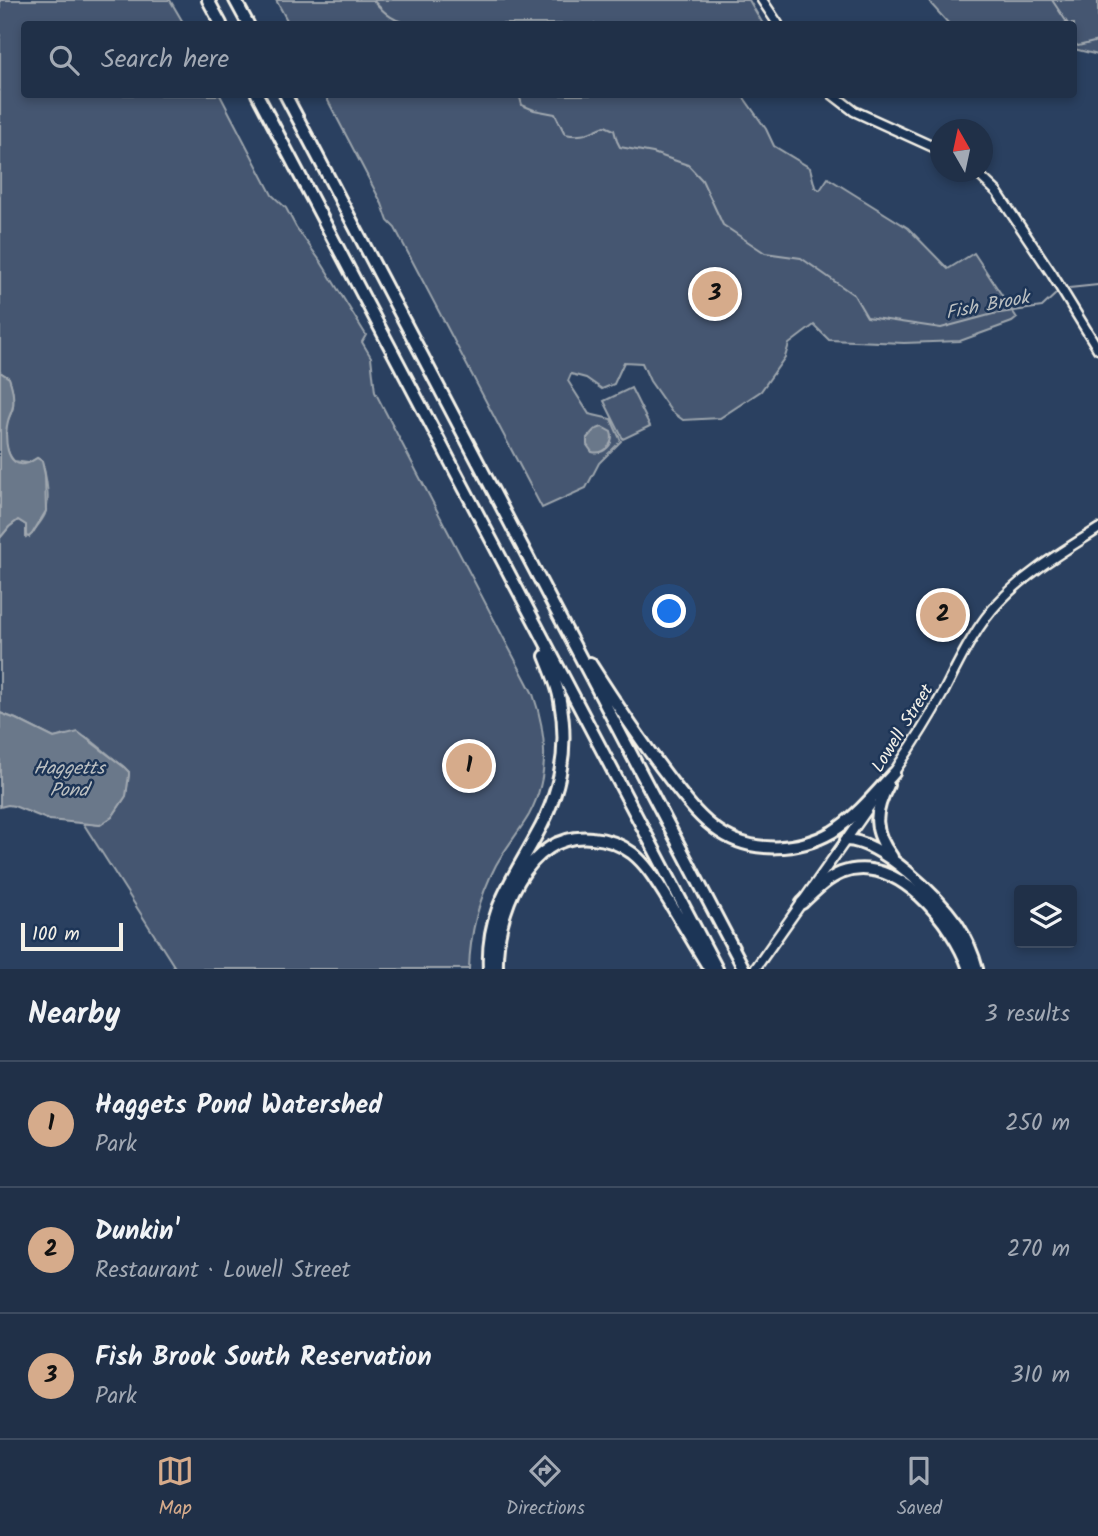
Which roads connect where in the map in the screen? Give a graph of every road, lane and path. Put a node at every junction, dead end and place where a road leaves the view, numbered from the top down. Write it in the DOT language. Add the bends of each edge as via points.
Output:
graph roads {
  1 [pos="208,0"];
  2 [pos="235,0"];
  3 [pos="762,0"];
  4 [pos="219,21"];
  5 [pos="246,21"];
  6 [pos="776,21"];
  7 [pos="259,98"];
  8 [pos="287,98"];
  9 [pos="837,98"];
  10 [pos="930,145"];
  11 [pos="986,182"];
  12 [pos="1098,349"];
  13 [pos="1098,529"];
  14 [pos="531,617"];
  15 [pos="563,624"];
  16 [pos="894,773"];
  17 [pos="846,840"];
  18 [pos="896,863"];
  19 [pos="802,903"];
  20 [pos="742,966"];
  21 [pos="489,969"];
  22 [pos="497,969"];
  23 [pos="710,969"];
  24 [pos="717,969"];
  25 [pos="755,969"];
  26 [pos="969,969"];
  27 [pos="977,969"];
  1 -- 4 [label="highway"];
  2 -- 5 [label="highway"];
  3 -- 6 [label="main road"];
  7 -- 14 [label="highway"];
  8 -- 15 [label="highway"];
  9 -- 10 [label="main road" via="854,111"];
  11 -- 12 [label="main road"];
  13 -- 16 [label="main road, Lowell Street" via="998,602"];
  14 -- 21 [label="highway" via="560,700 562,758 550,807 497,908"];
  14 -- 24 [label="highway"];
  15 -- 16 [label="highway" via="684,797 701,817 729,837 764,847 809,842 854,816"];
  15 -- 20 [label="highway"];
  16 -- 17 [label="main road, Lowell Street"];
  16 -- 18 [label="highway" via="879,805 877,822 883,844"];
  17 -- 18 [label="highway"];
  17 -- 19 [label="main road, Lowell Street"];
  18 -- 27 [label="highway" via="950,915"];
  19 -- 25 [label="main road, Lowell Street"];
  19 -- 26 [label="highway" via="843,873 861,870 887,876 910,888 937,912"];
  22 -- 23 [label="highway" via="502,922 522,876 550,847 585,837 617,844 642,862"];
}
